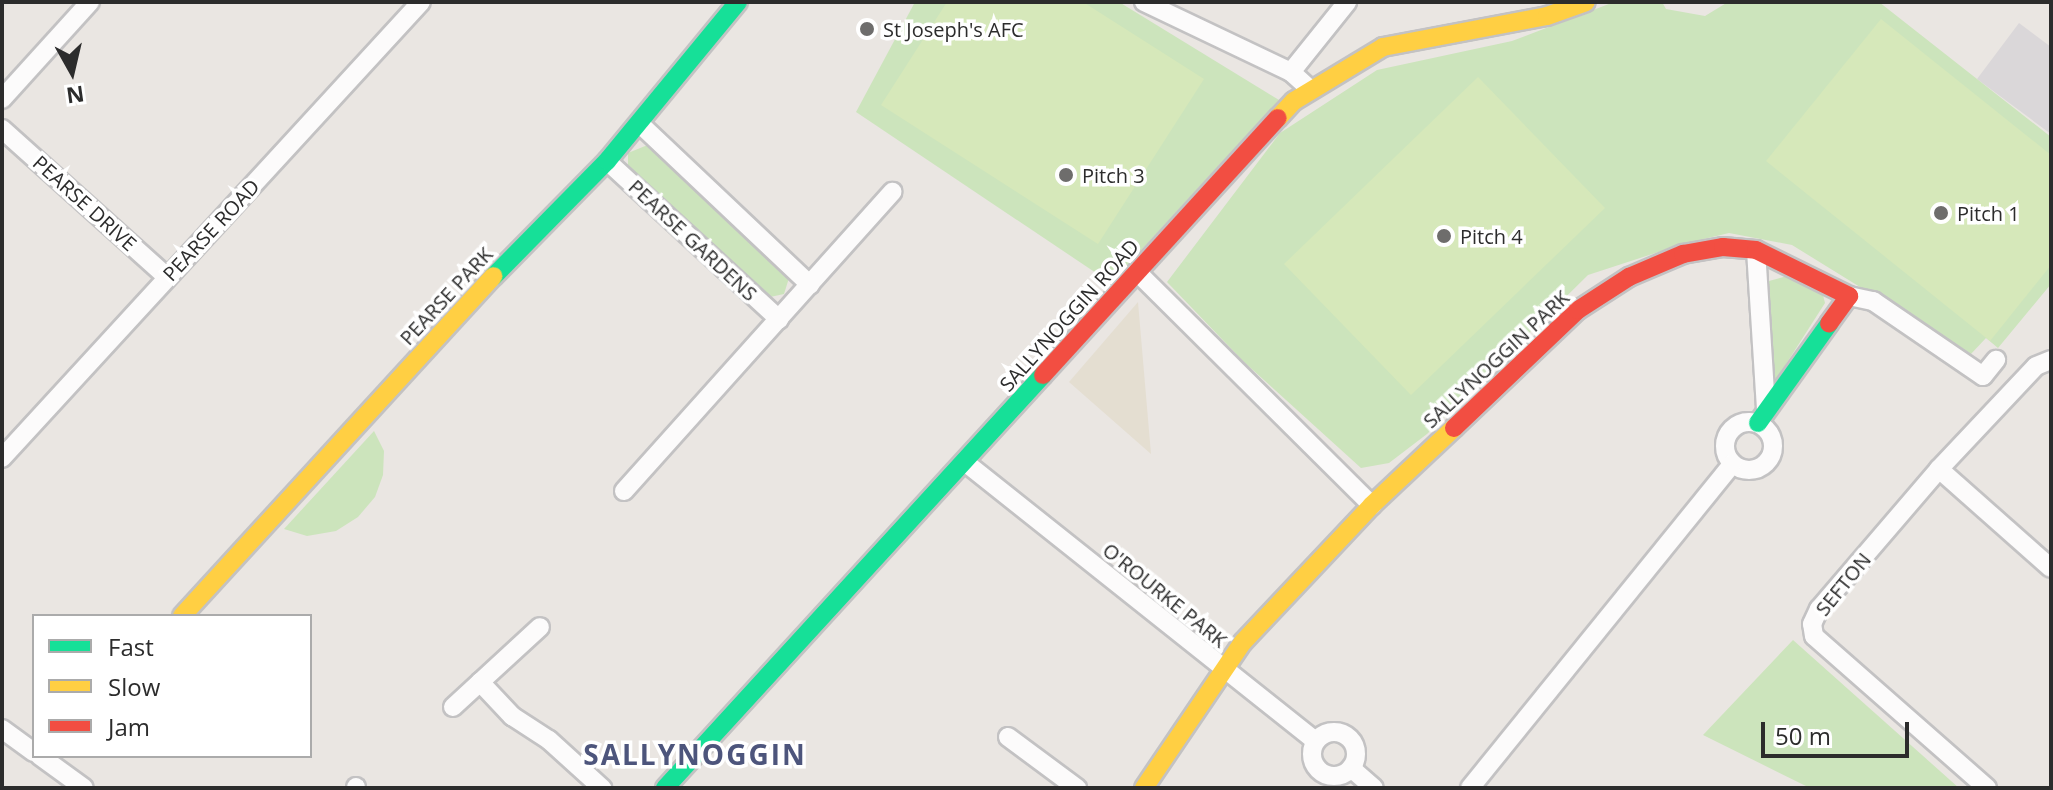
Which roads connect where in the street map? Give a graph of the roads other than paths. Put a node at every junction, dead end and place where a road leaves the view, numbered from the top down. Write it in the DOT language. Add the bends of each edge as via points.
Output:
graph roads {
  1 [pos="90,2"];
  2 [pos="421,2"];
  3 [pos="738,2"];
  4 [pos="1144,2"];
  5 [pos="1347,2"];
  6 [pos="1586,2"];
  7 [pos="1291,72"];
  8 [pos="1311,90"];
  9 [pos="2,99"];
  10 [pos="640,124"];
  11 [pos="2,129"];
  12 [pos="607,161"];
  13 [pos="892,192"];
  14 [pos="1756,250"];
  15 [pos="1137,272"];
  16 [pos="167,277"];
  17 [pos="810,285"];
  18 [pos="1849,296"];
  19 [pos="779,319"];
  20 [pos="1996,360"];
  21 [pos="2051,360"];
  22 [pos="1762,416"];
  23 [pos="2,458"];
  24 [pos="966,463"];
  25 [pos="1732,464"];
  26 [pos="1939,469"];
  27 [pos="624,491"];
  28 [pos="1372,505"];
  29 [pos="2051,568"];
  30 [pos="184,614"];
  31 [pos="540,627"];
  32 [pos="1226,672"];
  33 [pos="480,682"];
  34 [pos="453,707"];
  35 [pos="2,729"];
  36 [pos="1008,737"];
  37 [pos="1316,741"];
  38 [pos="32,751"];
  39 [pos="49,758"];
  40 [pos="1351,768"];
  41 [pos="84,788"];
  42 [pos="602,788"];
  43 [pos="665,788"];
  44 [pos="1077,788"];
  45 [pos="1144,788"];
  46 [pos="1374,788"];
  47 [pos="1470,788"];
  48 [pos="1987,788"];
  1 -- 9 [label="street"];
  2 -- 16 [label="street, PEARSE ROAD"];
  3 -- 10 [label="street, PEARSE PARK"];
  4 -- 7 [label="street"];
  5 -- 7 [label="street"];
  6 -- 8 [label="street, SALLYNOGGIN ROAD" via="1547,16 1383,47"];
  7 -- 8 [label="street"];
  8 -- 15 [label="street, SALLYNOGGIN ROAD" via="1260,137"];
  10 -- 12 [label="street, PEARSE PARK"];
  10 -- 17 [label="street"];
  11 -- 16 [label="street, PEARSE DRIVE"];
  12 -- 19 [label="street, PEARSE GARDENS"];
  12 -- 30 [label="street, PEARSE PARK" via="489,281"];
  13 -- 17 [label="street"];
  14 -- 18 [label="street, SALLYNOGGIN PARK"];
  14 -- 22 [label="street"];
  14 -- 28 [label="street, SALLYNOGGIN PARK" via="1723,247 1683,254 1629,277 1591,302"];
  15 -- 24 [label="street, SALLYNOGGIN ROAD"];
  15 -- 28 [label="street"];
  16 -- 23 [label="street, PEARSE ROAD"];
  17 -- 19 [label="street"];
  18 -- 20 [label="street" via="1873,301 1983,376"];
  18 -- 22 [label="street"];
  19 -- 27 [label="street"];
  21 -- 26 [label="street, SEFTON" via="2036,366"];
  22 -- 25 [label="street" via="1729,432 1724,447"];
  22 -- 25 [label="street" via="1773,441 1771,457 1752,470"];
  24 -- 32 [label="street, O'ROURKE PARK"];
  24 -- 43 [label="street, SALLYNOGGIN ROAD"];
  25 -- 47 [label="street"];
  26 -- 29 [label="street"];
  26 -- 48 [label="street, SEFTON" via="1819,609 1814,636"];
  28 -- 32 [label="street, SALLYNOGGIN PARK" via="1243,642"];
  31 -- 33 [label="street"];
  32 -- 37 [label="street"];
  32 -- 45 [label="street, O'ROURKE PARK"];
  33 -- 34 [label="street"];
  33 -- 42 [label="street" via="512,716 549,740"];
  35 -- 38 [label="street"];
  36 -- 44 [label="street"];
  37 -- 40 [label="street" via="1332,733 1348,738 1355,749"];
  37 -- 40 [label="street" via="1312,756 1319,771 1332,777"];
  39 -- 41 [label="street"];
  40 -- 46 [label="street"];
}
